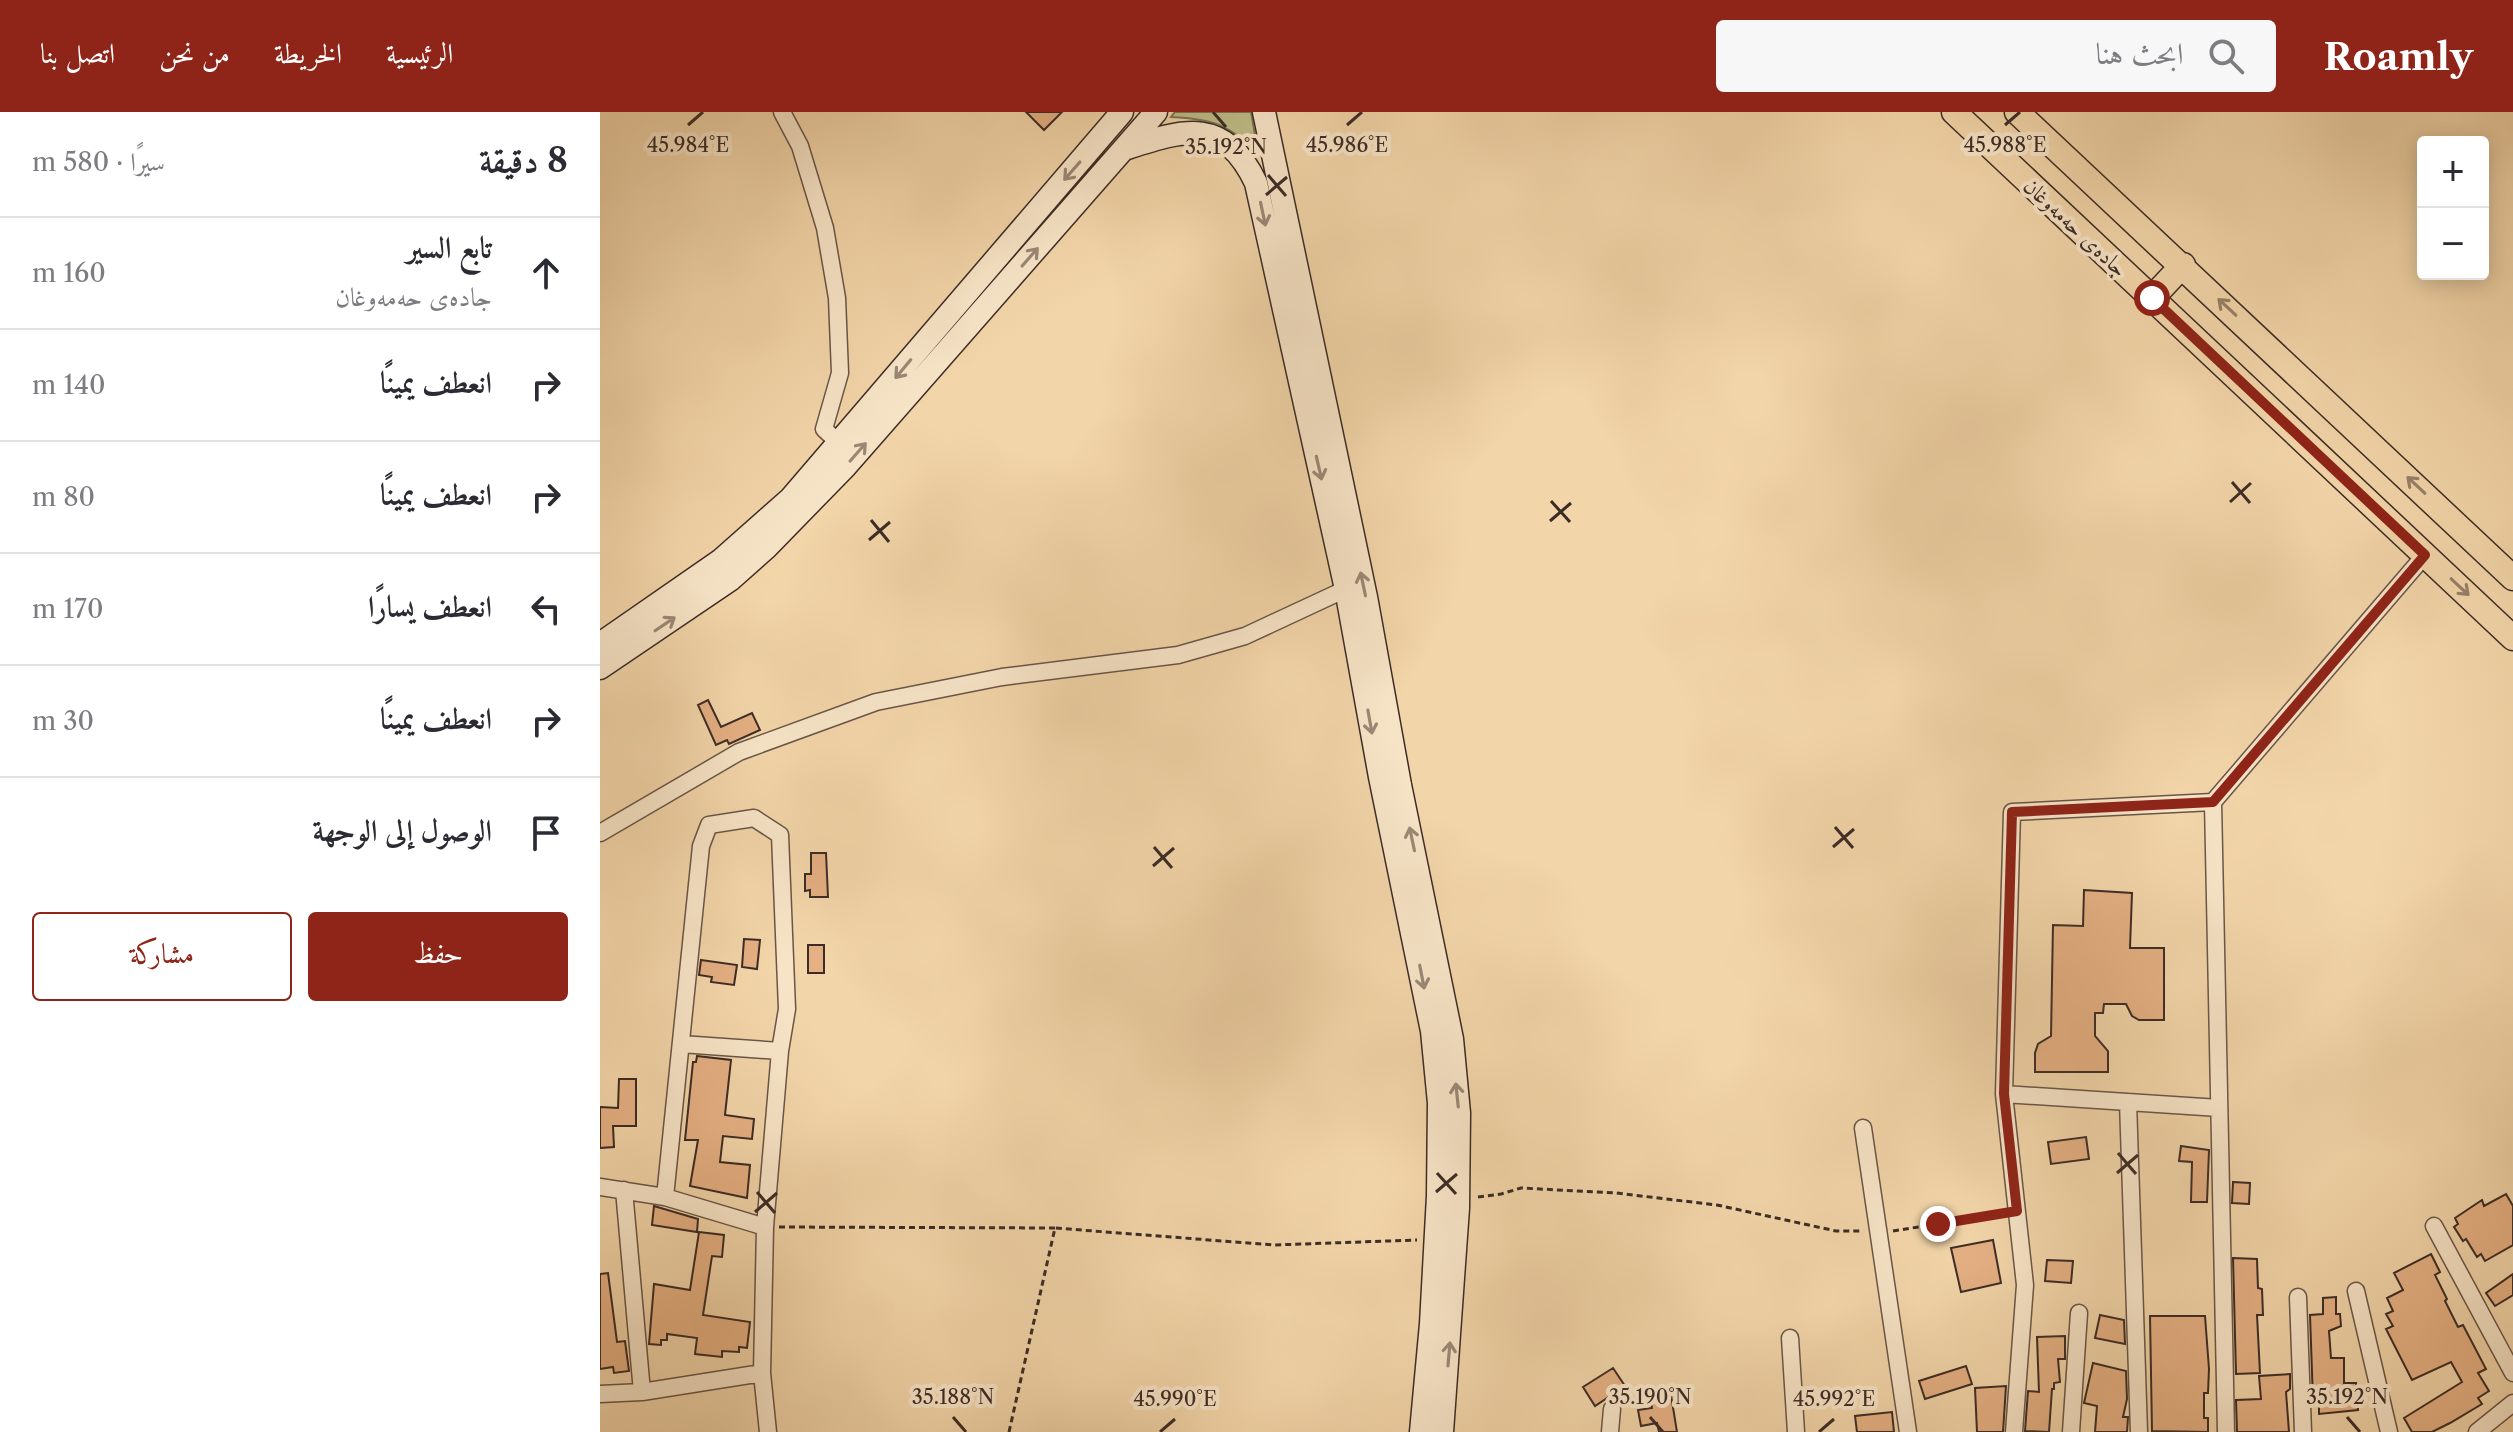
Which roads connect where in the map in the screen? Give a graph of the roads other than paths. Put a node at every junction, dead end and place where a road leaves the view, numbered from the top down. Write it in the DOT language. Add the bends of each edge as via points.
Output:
graph roads {
  1 [pos="782,112"];
  2 [pos="1122,112"];
  3 [pos="1156,112"];
  4 [pos="1264,112"];
  5 [pos="1954,112"];
  6 [pos="2017,112"];
  7 [pos="1124,149"];
  8 [pos="1281,245"];
  9 [pos="2183,265"];
  10 [pos="976,282"];
  11 [pos="994,298"];
  12 [pos="2152,298"];
  13 [pos="840,444"];
  14 [pos="2425,555"];
  15 [pos="2513,578"];
  16 [pos="1346,589"];
  17 [pos="2513,638"];
  18 [pos="600,644"];
  19 [pos="600,668"];
  20 [pos="2213,802"];
  21 [pos="600,833"];
  22 [pos="1413,888"];
  23 [pos="681,1044"];
  24 [pos="780,1051"];
  25 [pos="2004,1094"];
  26 [pos="2128,1102"];
  27 [pos="2219,1108"];
  28 [pos="1863,1128"];
  29 [pos="600,1187"];
  30 [pos="624,1190"];
  31 [pos="665,1197"];
  32 [pos="2434,1226"];
  33 [pos="765,1227"];
  34 [pos="2356,1291"];
  35 [pos="2298,1297"];
  36 [pos="2079,1313"];
  37 [pos="1790,1338"];
  38 [pos="762,1373"];
  39 [pos="2513,1373"];
  40 [pos="642,1392"];
  41 [pos="600,1394"];
  42 [pos="2513,1403"];
  43 [pos="1612,1409"];
  44 [pos="2484,1429"];
  45 [pos="768,1432"];
  46 [pos="1421,1432"];
  47 [pos="1442,1432"];
  48 [pos="1610,1432"];
  49 [pos="1796,1432"];
  50 [pos="1908,1432"];
  51 [pos="2014,1432"];
  52 [pos="2071,1432"];
  53 [pos="2139,1432"];
  54 [pos="2226,1432"];
  55 [pos="2303,1432"];
  56 [pos="2389,1432"];
  1 -- 13 [label="street" via="800,146 825,228 837,298 840,373 824,429"];
  2 -- 10 [label="street, one-way"];
  3 -- 7 [label="street"];
  4 -- 8 [label="street"];
  5 -- 12 [label="main road, جادەی حەمەوغان"];
  6 -- 9 [label="main road, جادەی حەمەوغان"];
  7 -- 8 [label="street, one-way" via="1180,131 1205,133 1228,143 1245,160"];
  11 -- 7 [label="street, one-way"];
  8 -- 16 [label="street, one-way"];
  22 -- 8 [label="street, one-way" via="1366,597"];
  9 -- 12 [label="main road"];
  15 -- 9 [label="main road, جادەی حەمەوغان, one-way"];
  10 -- 11 [label="street"];
  10 -- 13 [label="street, one-way"];
  19 -- 11 [label="street, one-way" via="730,580 766,548"];
  12 -- 14 [label="main road, جادەی حەمەوغان"];
  13 -- 18 [label="street" via="791,498 721,560"];
  14 -- 17 [label="main road, جادەی حەمەوغان, one-way"];
  14 -- 20 [label="street"];
  16 -- 21 [label="street" via="1245,636 1178,655 1002,677 876,702 739,752"];
  16 -- 22 [label="street, one-way" via="1380,777"];
  20 -- 25 [label="street" via="2012,812"];
  20 -- 27 [label="street"];
  22 -- 46 [label="street, one-way" via="1439,1103 1436,1240"];
  47 -- 22 [label="street, one-way" via="1459,1113 1452,1039"];
  23 -- 24 [label="street"];
  23 -- 24 [label="street" via="701,846 709,825 754,818 780,835 787,1009"];
  23 -- 31 [label="street"];
  24 -- 33 [label="street"];
  25 -- 26 [label="street"];
  25 -- 51 [label="street" via="2025,1285"];
  26 -- 27 [label="street"];
  26 -- 53 [label="street"];
  27 -- 54 [label="street"];
  28 -- 50 [label="street"];
  29 -- 30 [label="street"];
  30 -- 31 [label="street"];
  30 -- 40 [label="street"];
  31 -- 33 [label="street"];
  32 -- 39 [label="street"];
  33 -- 38 [label="street"];
  34 -- 56 [label="street"];
  35 -- 55 [label="street"];
  36 -- 52 [label="street"];
  37 -- 49 [label="street"];
  38 -- 40 [label="street"];
  38 -- 45 [label="street"];
  40 -- 41 [label="street"];
  42 -- 44 [label="street"];
  43 -- 48 [label="street"];
}
